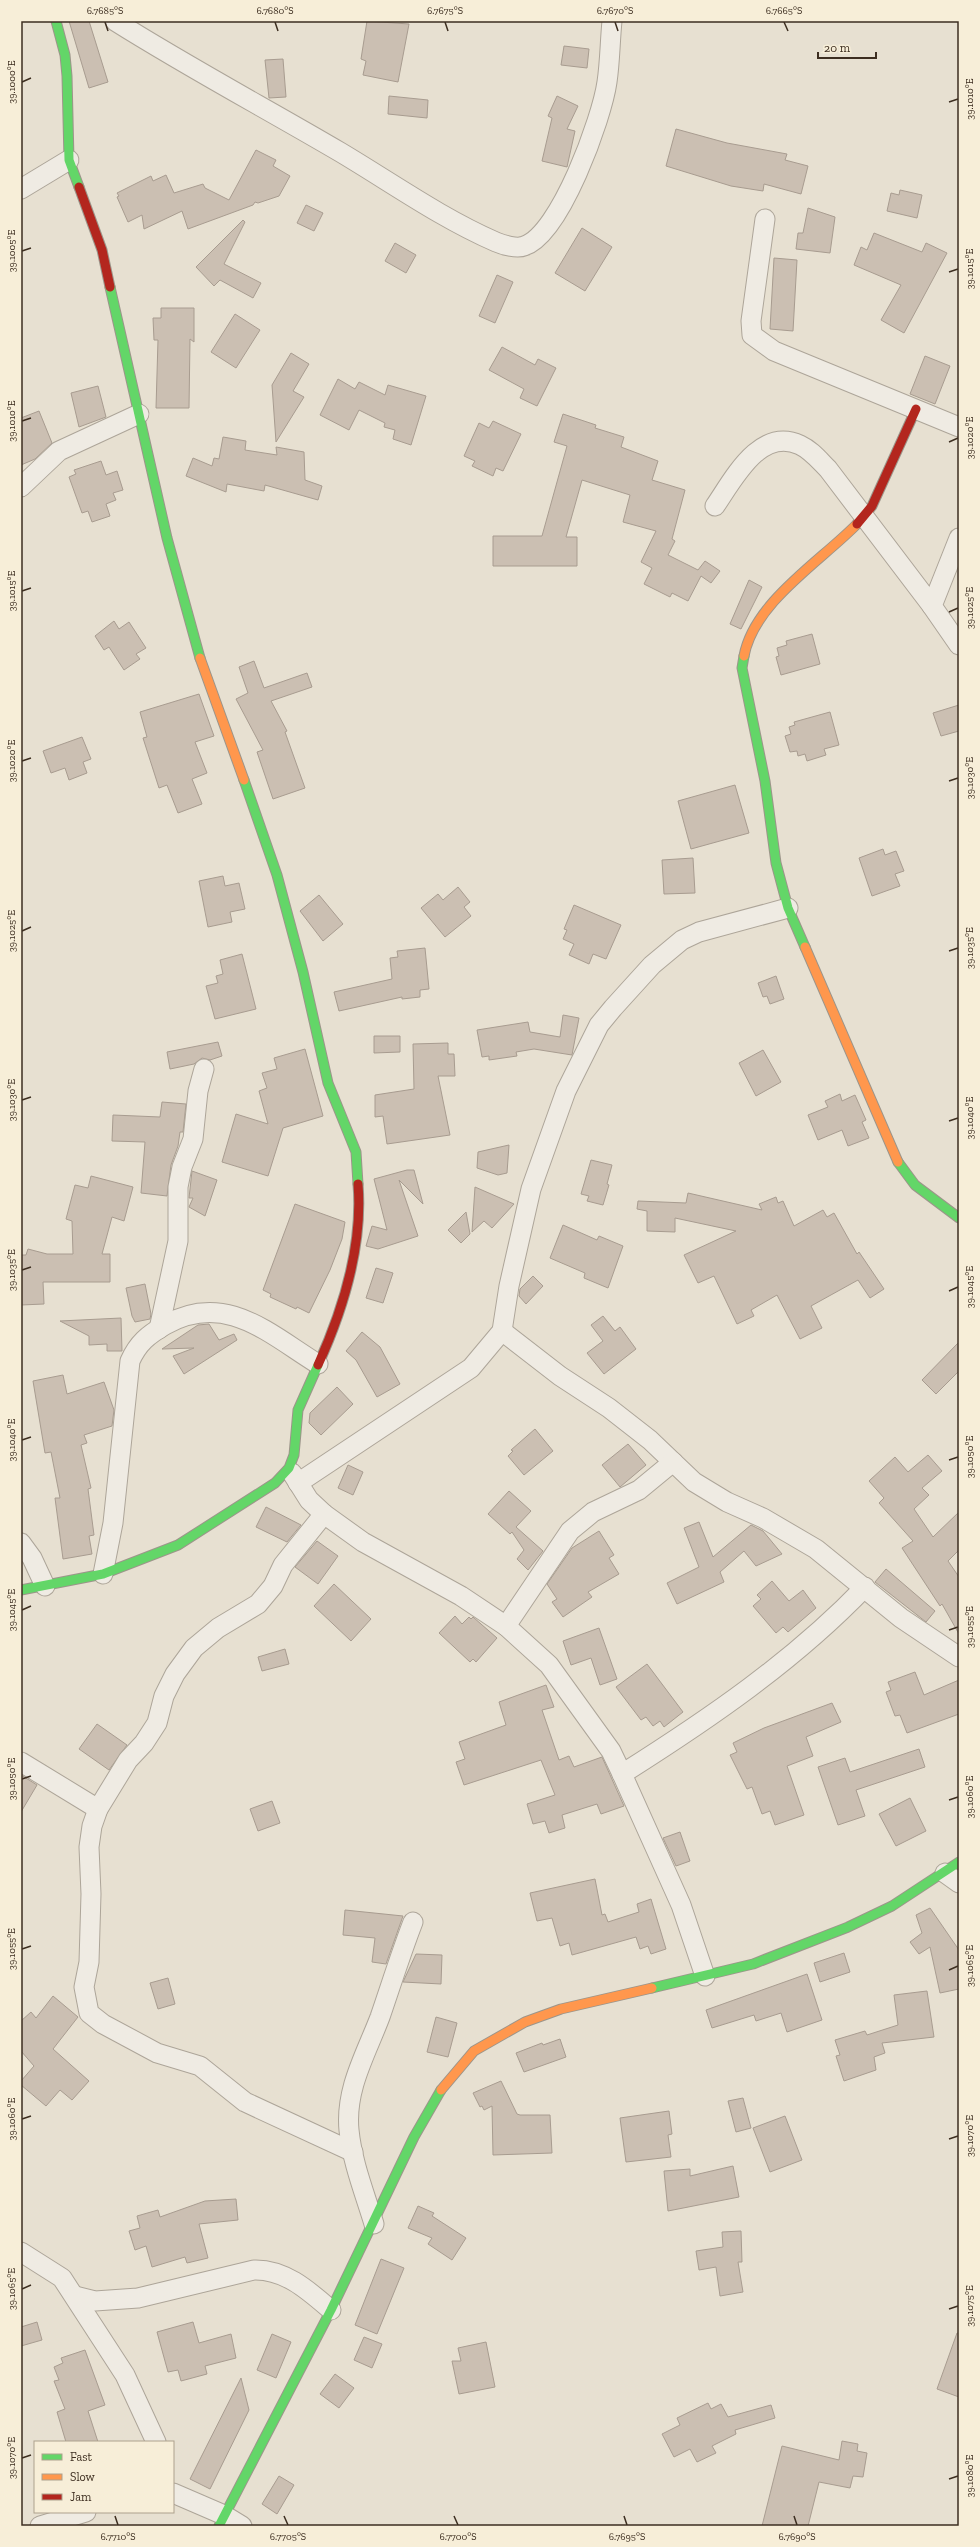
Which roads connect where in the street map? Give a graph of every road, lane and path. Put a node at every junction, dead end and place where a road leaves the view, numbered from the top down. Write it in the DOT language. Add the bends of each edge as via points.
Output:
graph roads {
  1 [pos="56,21"];
  2 [pos="115,21"];
  3 [pos="612,21"];
  4 [pos="70,160"];
  5 [pos="21,189"];
  6 [pos="765,219"];
  7 [pos="916,409"];
  8 [pos="139,414"];
  9 [pos="959,427"];
  10 [pos="21,487"];
  11 [pos="715,506"];
  12 [pos="865,515"];
  13 [pos="959,538"];
  14 [pos="932,606"];
  15 [pos="959,645"];
  16 [pos="788,908"];
  17 [pos="204,1069"];
  18 [pos="959,1218"];
  19 [pos="159,1329"];
  20 [pos="502,1331"];
  21 [pos="318,1364"];
  22 [pos="673,1462"];
  23 [pos="293,1476"];
  24 [pos="324,1514"];
  25 [pos="21,1543"];
  26 [pos="104,1574"];
  27 [pos="45,1586"];
  28 [pos="865,1587"];
  29 [pos="21,1590"];
  30 [pos="506,1626"];
  31 [pos="959,1657"];
  32 [pos="21,1762"];
  33 [pos="622,1774"];
  34 [pos="98,1809"];
  35 [pos="954,1873"];
  36 [pos="413,1922"];
  37 [pos="705,1976"];
  38 [pos="353,2152"];
  39 [pos="374,2224"];
  40 [pos="21,2252"];
  41 [pos="75,2296"];
  42 [pos="331,2310"];
  43 [pos="156,2441"];
  44 [pos="174,2492"];
  45 [pos="83,2513"];
  46 [pos="221,2520"];
  47 [pos="40,2526"];
  48 [pos="242,2526"];
  1 -- 4 [label="street" via="65,55"];
  2 -- 3 [label="street" via="446,216 499,243 520,247 531,243 545,231 561,206 585,156 607,83"];
  4 -- 5 [label="street"];
  4 -- 8 [label="street" via="102,250"];
  6 -- 7 [label="street" via="752,335 774,351"];
  7 -- 9 [label="street"];
  7 -- 12 [label="street"];
  8 -- 10 [label="street" via="59,451"];
  8 -- 21 [label="street" via="167,538 202,666 277,875 303,972 328,1083 357,1159 360,1209 352,1267 335,1328"];
  11 -- 12 [label="street" via="744,465 762,448 776,441 798,444 810,451"];
  12 -- 14 [label="street"];
  12 -- 16 [label="street" via="772,606 752,633 742,654 742,668 765,781 776,863"];
  13 -- 14 [label="street"];
  14 -- 15 [label="street"];
  16 -- 18 [label="street" via="899,1166 916,1185"];
  16 -- 20 [label="street" via="699,932 682,940 652,965 599,1024 566,1090 531,1189 509,1286"];
  17 -- 19 [label="street" via="198,1091 193,1139 182,1167 178,1187 178,1241"];
  19 -- 21 [label="street" via="176,1319 202,1312 224,1312 246,1320"];
  19 -- 26 [label="street" via="144,1338 136,1347 130,1361 113,1523"];
  20 -- 22 [label="street" via="534,1358 609,1408"];
  20 -- 23 [label="street" via="471,1368"];
  21 -- 23 [label="street" via="298,1410"];
  22 -- 28 [label="street" via="709,1492 763,1518 816,1549"];
  22 -- 30 [label="street" via="639,1490 593,1512 570,1531"];
  23 -- 24 [label="street"];
  23 -- 26 [label="street" via="275,1483 178,1546"];
  24 -- 30 [label="street" via="363,1542 461,1596"];
  24 -- 34 [label="street" via="283,1565 273,1586 258,1604 218,1628 194,1648 175,1674 164,1696 157,1723 144,1743 128,1760"];
  25 -- 27 [label="street" via="32,1558"];
  26 -- 27 [label="street"];
  27 -- 29 [label="street"];
  28 -- 31 [label="street" via="901,1618"];
  28 -- 33 [label="street" via="819,1632 763,1677"];
  30 -- 33 [label="street" via="549,1666 611,1750"];
  32 -- 34 [label="street"];
  33 -- 37 [label="street" via="681,1905"];
  34 -- 38 [label="street" via="89,1847 89,1962 84,1987 85,2000 91,2016 142,2046 204,2068 245,2102 262,2112"];
  35 -- 37 [label="street" via="848,1928 753,1964"];
  36 -- 38 [label="street" via="356,2074 349,2118"];
  37 -- 39 [label="street" via="561,2009 525,2022 474,2051 442,2086 414,2137"];
  38 -- 39 [label="street"];
  39 -- 42 [label="street"];
  40 -- 41 [label="street" via="62,2278"];
  41 -- 42 [label="street" via="95,2302 138,2298 254,2270 264,2270 302,2284"];
  41 -- 43 [label="street" via="125,2375"];
  42 -- 46 [label="street"];
  44 -- 46 [label="street"];
  45 -- 47 [label="street"];
  46 -- 48 [label="street"];
}
